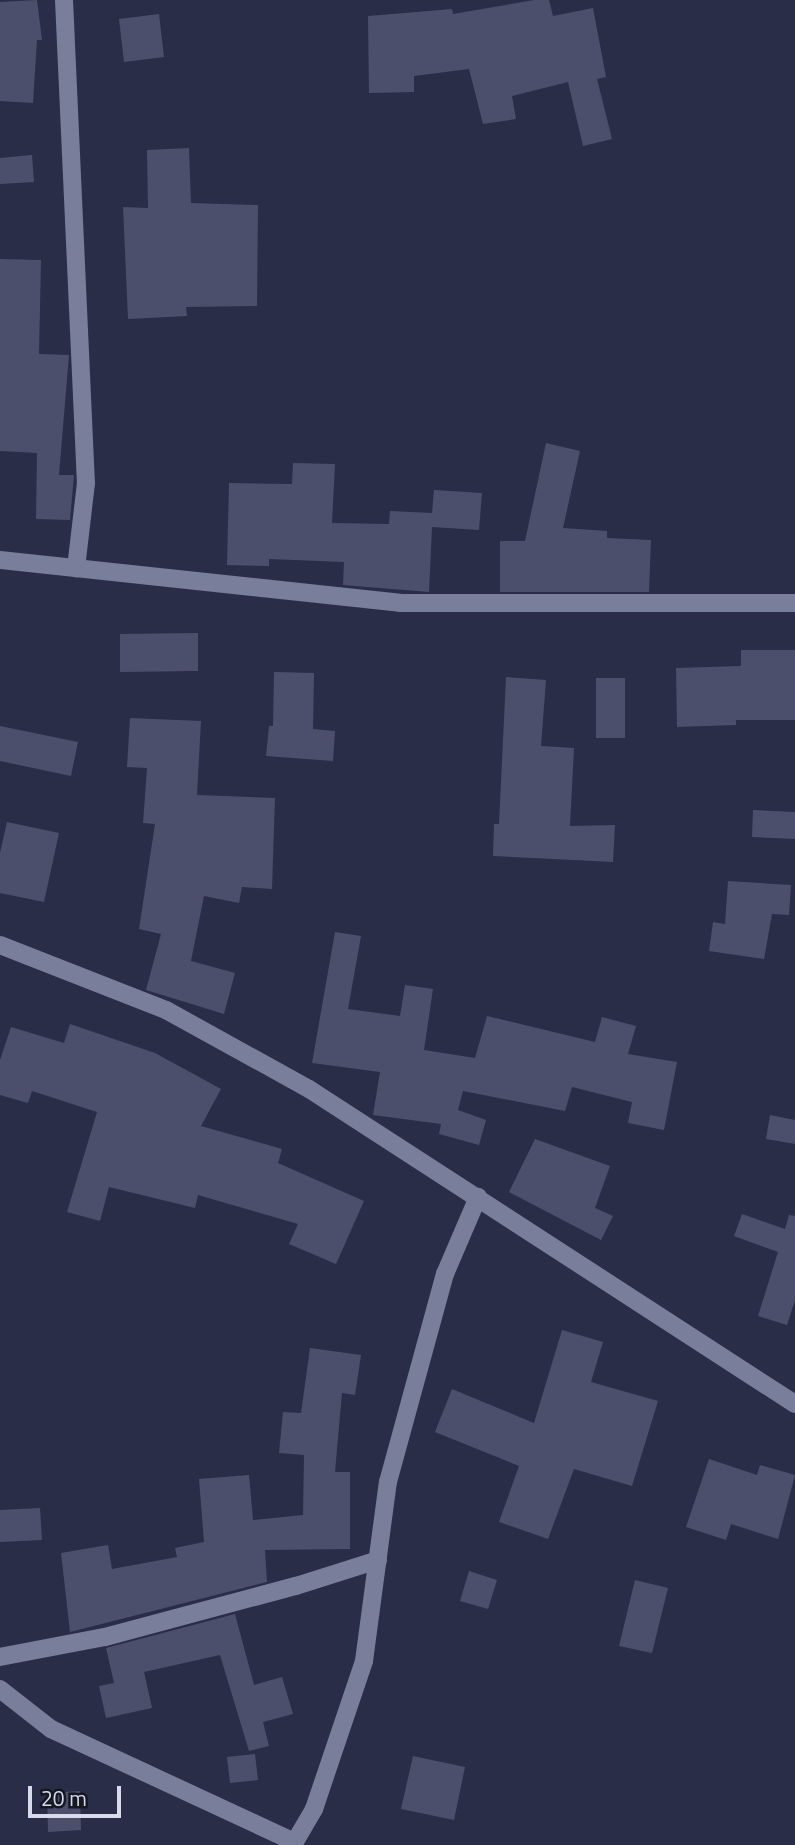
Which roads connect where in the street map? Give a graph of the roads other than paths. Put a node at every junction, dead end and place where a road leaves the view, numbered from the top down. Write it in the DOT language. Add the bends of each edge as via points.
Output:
graph roads {
  1 [pos="64,0"];
  2 [pos="0,560"];
  3 [pos="76,568"];
  4 [pos="795,603"];
  5 [pos="0,945"];
  6 [pos="478,1197"];
  7 [pos="795,1404"];
  8 [pos="378,1560"];
  9 [pos="0,1657"];
  10 [pos="0,1689"];
  11 [pos="293,1844"];
  1 -- 3 [label="street" via="86,482"];
  2 -- 3 [label="street"];
  3 -- 4 [label="street" via="400,603"];
  5 -- 6 [label="street" via="166,1010 309,1089"];
  6 -- 7 [label="street"];
  6 -- 8 [label="street" via="445,1273 388,1482"];
  8 -- 9 [label="street" via="296,1587 105,1637"];
  8 -- 11 [label="street" via="364,1661 314,1810"];
  10 -- 11 [label="street" via="51,1729"];
}
